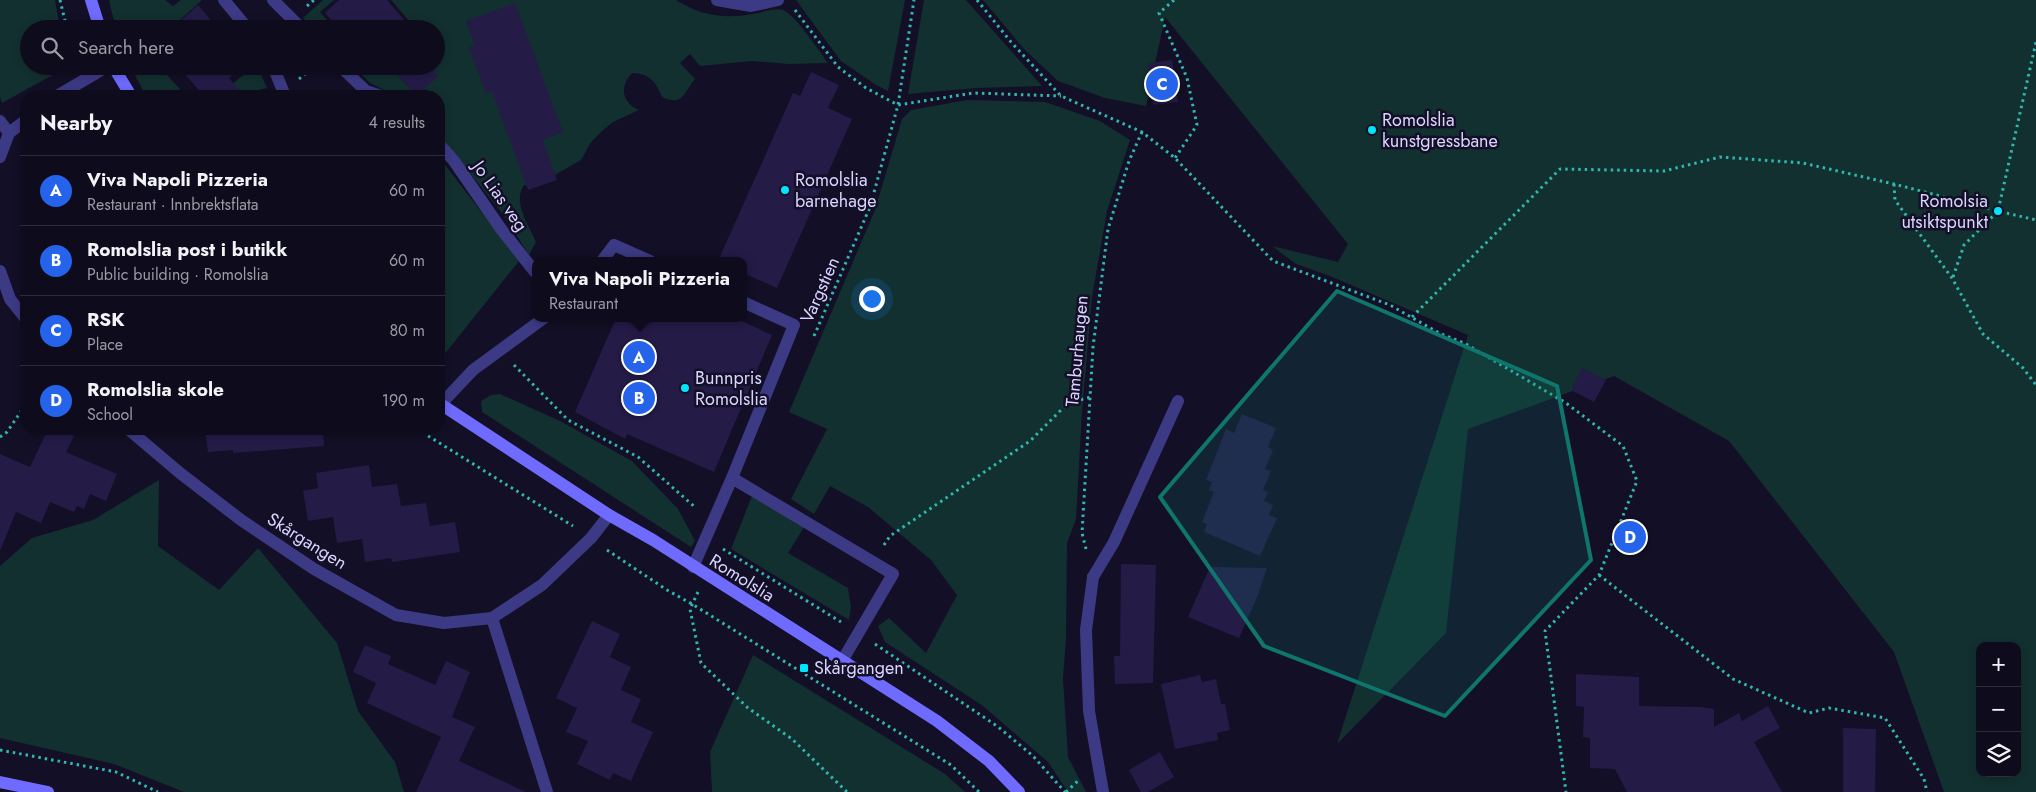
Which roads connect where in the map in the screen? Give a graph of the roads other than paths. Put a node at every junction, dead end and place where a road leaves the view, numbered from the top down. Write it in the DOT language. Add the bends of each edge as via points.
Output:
graph roads {
  1 [pos="91,0"];
  2 [pos="224,0"];
  3 [pos="273,0"];
  4 [pos="717,0"];
  5 [pos="778,0"];
  6 [pos="97,20"];
  7 [pos="241,20"];
  8 [pos="293,20"];
  9 [pos="93,75"];
  10 [pos="118,75"];
  11 [pos="277,75"];
  12 [pos="347,75"];
  13 [pos="67,90"];
  14 [pos="127,90"];
  15 [pos="283,90"];
  16 [pos="360,90"];
  17 [pos="0,122"];
  18 [pos="20,125"];
  19 [pos="9,133"];
  20 [pos="445,151"];
  21 [pos="0,157"];
  22 [pos="605,257"];
  23 [pos="641,257"];
  24 [pos="532,270"];
  25 [pos="0,271"];
  26 [pos="747,304"];
  27 [pos="20,312"];
  28 [pos="539,322"];
  29 [pos="445,398"];
  30 [pos="1178,401"];
  31 [pos="445,406"];
  32 [pos="135,435"];
  33 [pos="732,478"];
  34 [pos="609,515"];
  35 [pos="692,567"];
  36 [pos="492,618"];
  37 [pos="842,661"];
  38 [pos="0,782"];
  39 [pos="48,792"];
  40 [pos="547,792"];
  41 [pos="1020,792"];
  42 [pos="1103,792"];
  1 -- 6 [label="street"];
  2 -- 7 [label="street"];
  3 -- 8 [label="street"];
  4 -- 5 [label="street" via="751,6"];
  9 -- 13 [label="street"];
  10 -- 14 [label="street"];
  11 -- 15 [label="street"];
  12 -- 16 [label="street"];
  17 -- 19 [label="street"];
  18 -- 19 [label="street"];
  19 -- 21 [label="street"];
  20 -- 24 [label="street, Jo Lias veg"];
  22 -- 23 [label="street" via="614,245"];
  25 -- 27 [label="street" via="10,299"];
  26 -- 33 [label="street" via="794,325"];
  28 -- 29 [label="street" via="473,370"];
  30 -- 42 [label="street" via="1114,542 1093,577 1086,630 1089,711"];
  31 -- 34 [label="street, Romolslia"];
  32 -- 36 [label="street, Skårgangen" via="242,520 314,569 396,615 444,623"];
  33 -- 35 [label="street"];
  33 -- 37 [label="street" via="893,574"];
  34 -- 35 [label="street, Romolslia"];
  34 -- 36 [label="street, Skårgangen" via="542,585"];
  35 -- 37 [label="street, Romolslia"];
  36 -- 40 [label="street"];
  37 -- 41 [label="street, Romolslia" via="936,721 989,761"];
  38 -- 39 [label="street"];
}
